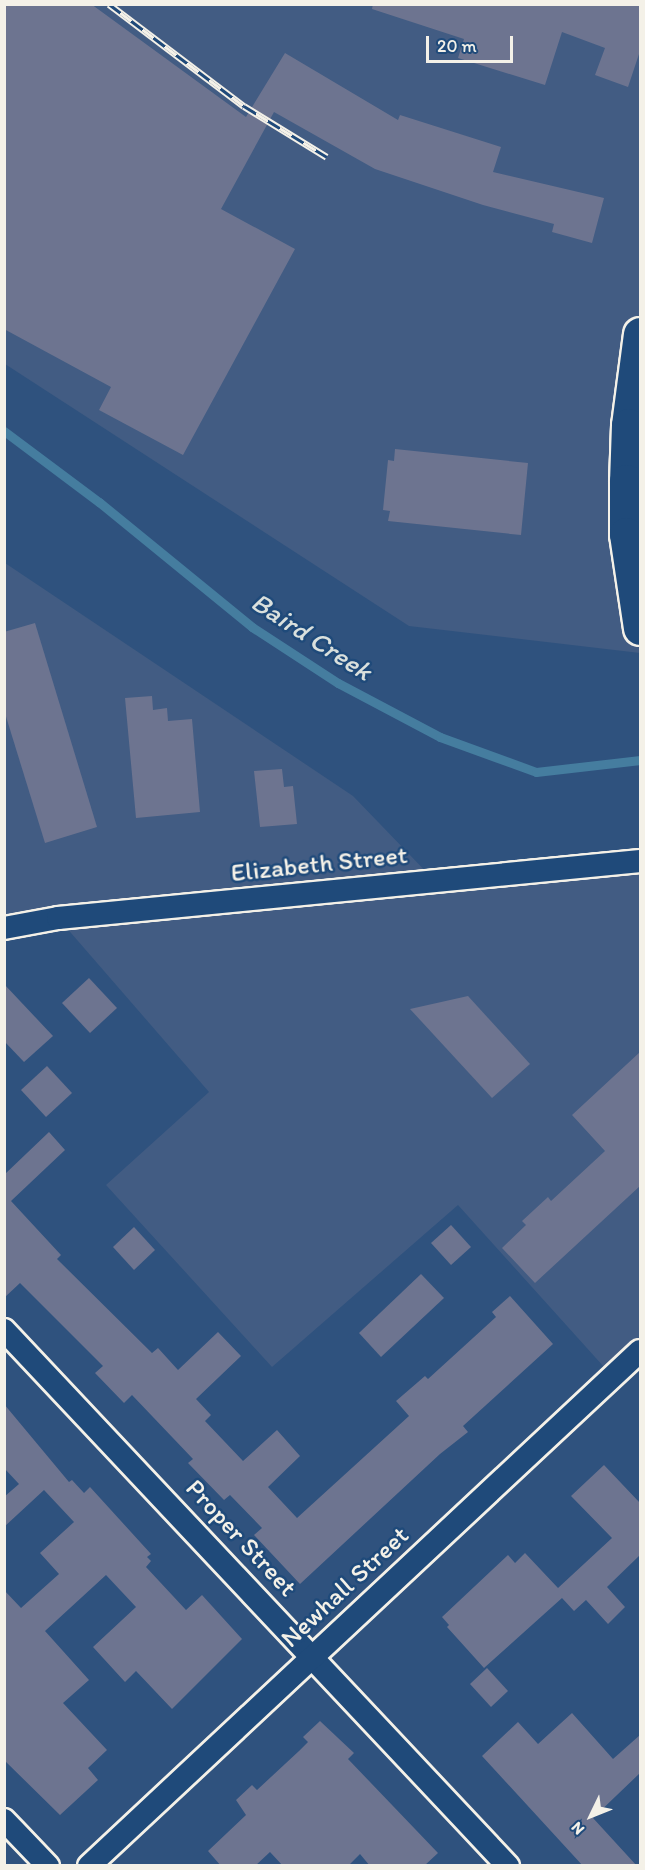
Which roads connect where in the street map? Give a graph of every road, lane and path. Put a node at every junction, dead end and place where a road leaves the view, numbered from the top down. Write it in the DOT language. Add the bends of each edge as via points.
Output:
graph roads {
  1 [pos="640,334"];
  2 [pos="640,628"];
  3 [pos="640,861"];
  4 [pos="4,927"];
  5 [pos="4,1330"];
  6 [pos="640,1351"];
  7 [pos="312,1656"];
  8 [pos="4,1820"];
  9 [pos="48,1866"];
  10 [pos="89,1866"];
  11 [pos="508,1866"];
  1 -- 2 [label="main road" via="628,425 626,534"];
  3 -- 4 [label="street, Elizabeth Street" via="58,918"];
  5 -- 7 [label="street, Proper Street"];
  6 -- 7 [label="street, Newhall Street"];
  7 -- 10 [label="street, Newhall Street"];
  7 -- 11 [label="street, Proper Street"];
  8 -- 9 [label="street"];
}
